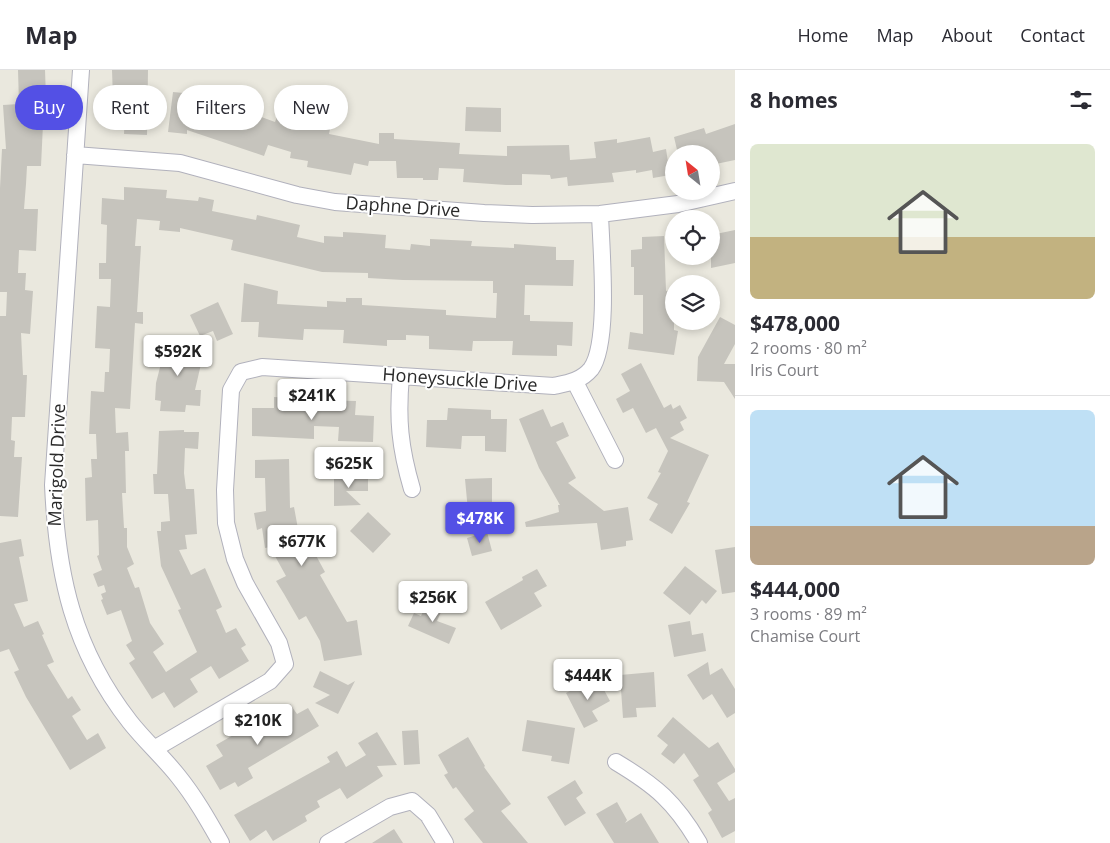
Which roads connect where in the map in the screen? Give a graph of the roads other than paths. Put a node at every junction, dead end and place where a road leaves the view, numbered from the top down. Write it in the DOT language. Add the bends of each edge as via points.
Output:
graph roads {
  1 [pos="81,70"];
  2 [pos="75,155"];
  3 [pos="735,192"];
  4 [pos="600,214"];
  5 [pos="401,376"];
  6 [pos="575,382"];
  7 [pos="615,460"];
  8 [pos="412,489"];
  9 [pos="154,749"];
  10 [pos="616,762"];
  11 [pos="221,843"];
  12 [pos="328,843"];
  13 [pos="445,843"];
  14 [pos="699,843"];
  1 -- 2 [label="street, Marigold Drive"];
  2 -- 4 [label="street, Daphne Drive" via="180,163 336,202 522,215"];
  2 -- 9 [label="street, Marigold Drive" via="53,485 55,534 62,579 92,662 109,693"];
  3 -- 4 [label="street, Daphne Drive" via="678,204"];
  4 -- 6 [label="street" via="602,290 598,356 590,370"];
  5 -- 6 [label="street, Honeysuckle Drive" via="554,386"];
  5 -- 8 [label="street" via="398,428"];
  5 -- 9 [label="street, Honeysuckle Drive" via="262,367 241,372 232,390 226,523 238,567 279,643 285,664 270,681"];
  6 -- 7 [label="street"];
  9 -- 11 [label="street, Marigold Drive" via="178,776"];
  10 -- 14 [label="street" via="649,782 670,800"];
  12 -- 13 [label="street" via="390,807 412,801 428,815"];
}
